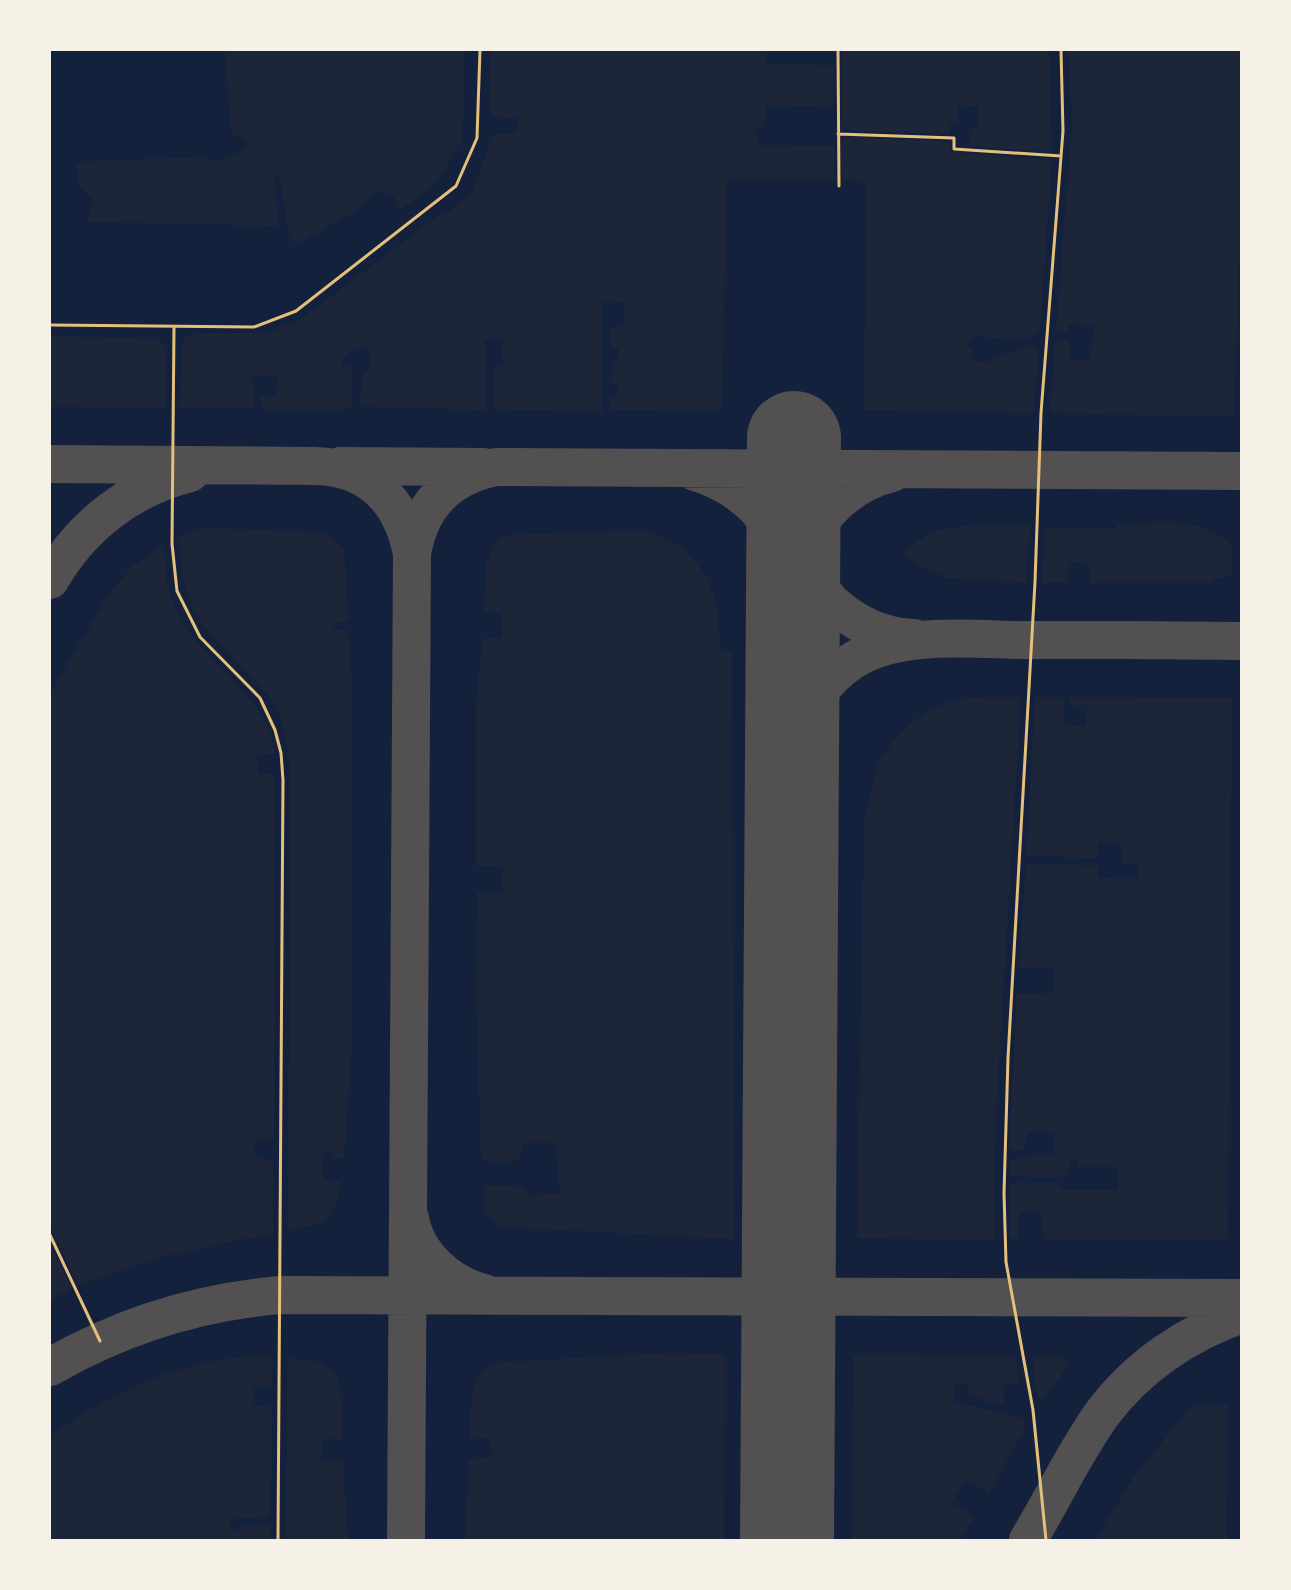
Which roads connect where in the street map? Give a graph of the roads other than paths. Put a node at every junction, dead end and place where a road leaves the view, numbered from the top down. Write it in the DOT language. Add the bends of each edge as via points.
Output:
graph roads {
  1 [pos="480,50"];
  2 [pos="838,50"];
  3 [pos="1061,50"];
  4 [pos="838,134"];
  5 [pos="1061,156"];
  6 [pos="839,186"];
  7 [pos="50,325"];
  8 [pos="174,327"];
  9 [pos="50,1236"];
  10 [pos="100,1341"];
  11 [pos="278,1540"];
  12 [pos="1046,1540"];
  1 -- 8 [label="lane" via="477,138 456,186 296,310 254,327"];
  2 -- 4 [label="lane"];
  3 -- 5 [label="lane"];
  4 -- 5 [label="lane" via="954,138 954,149"];
  4 -- 6 [label="lane"];
  5 -- 12 [label="lane" via="1041,412 1004,1192 1006,1262 1033,1410"];
  7 -- 8 [label="lane"];
  8 -- 11 [label="lane" via="172,544 177,591 200,637 260,698 281,753"];
  9 -- 10 [label="lane"];
}
